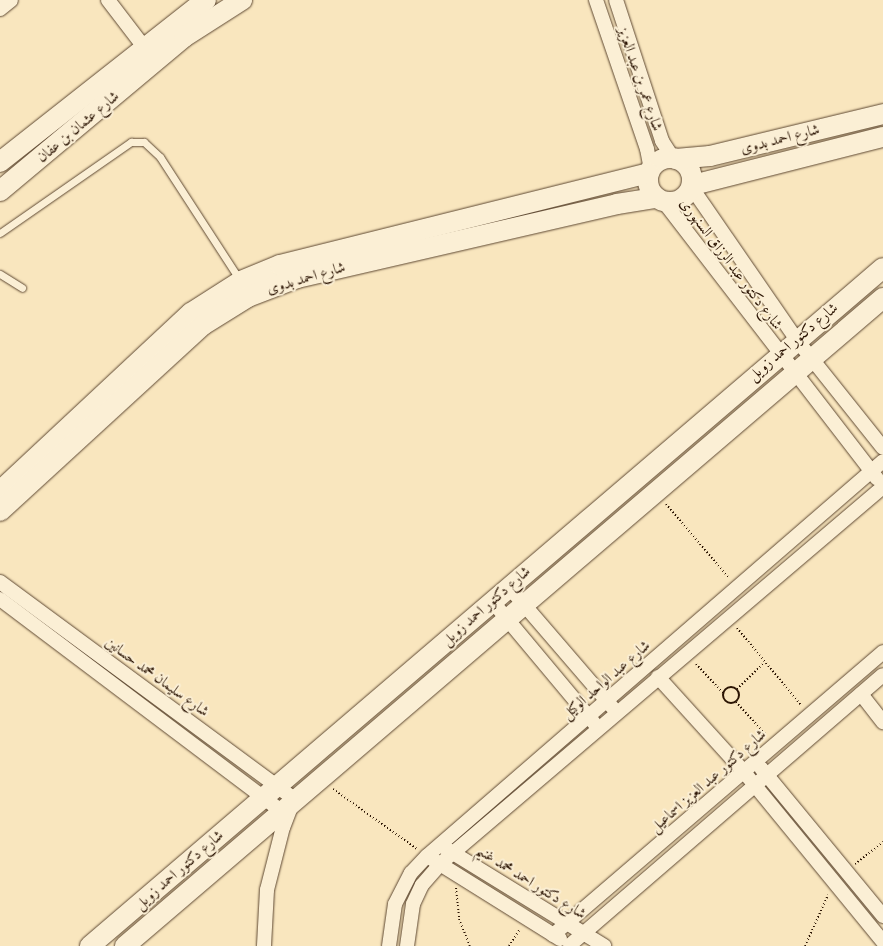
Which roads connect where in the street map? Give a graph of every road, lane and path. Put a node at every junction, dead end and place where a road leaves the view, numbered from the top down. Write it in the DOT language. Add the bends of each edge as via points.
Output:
graph roads {
  1 [pos="11,0"];
  2 [pos="108,0"];
  3 [pos="206,0"];
  4 [pos="242,0"];
  5 [pos="596,0"];
  6 [pos="616,0"];
  7 [pos="0,9"];
  8 [pos="150,55"];
  9 [pos="883,114"];
  10 [pos="883,137"];
  11 [pos="675,158"];
  12 [pos="0,162"];
  13 [pos="650,171"];
  14 [pos="692,186"];
  15 [pos="0,191"];
  16 [pos="660,200"];
  17 [pos="0,233"];
  18 [pos="883,268"];
  19 [pos="0,274"];
  20 [pos="240,281"];
  21 [pos="22,288"];
  22 [pos="883,298"];
  23 [pos="796,340"];
  24 [pos="778,354"];
  25 [pos="810,358"];
  26 [pos="792,373"];
  27 [pos="883,448"];
  28 [pos="883,462"];
  29 [pos="871,472"];
  30 [pos="883,487"];
  31 [pos="0,491"];
  32 [pos="654,491"];
  33 [pos="0,511"];
  34 [pos="0,582"];
  35 [pos="508,586"];
  36 [pos="737,588"];
  37 [pos="0,599"];
  38 [pos="492,601"];
  39 [pos="523,603"];
  40 [pos="506,618"];
  41 [pos="729,619"];
  42 [pos="883,652"];
  43 [pos="686,654"];
  44 [pos="765,662"];
  45 [pos="658,677"];
  46 [pos="881,681"];
  47 [pos="737,689"];
  48 [pos="723,693"];
  49 [pos="861,694"];
  50 [pos="607,701"];
  51 [pos="736,702"];
  52 [pos="617,713"];
  53 [pos="809,714"];
  54 [pos="589,716"];
  55 [pos="883,722"];
  56 [pos="599,729"];
  57 [pos="775,745"];
  58 [pos="756,762"];
  59 [pos="744,772"];
  60 [pos="767,774"];
  61 [pos="319,778"];
  62 [pos="755,786"];
  63 [pos="270,792"];
  64 [pos="287,805"];
  65 [pos="883,842"];
  66 [pos="440,845"];
  67 [pos="452,853"];
  68 [pos="427,856"];
  69 [pos="440,864"];
  70 [pos="847,870"];
  71 [pos="459,876"];
  72 [pos="833,881"];
  73 [pos="883,916"];
  74 [pos="527,918"];
  75 [pos="566,923"];
  76 [pos="583,933"];
  77 [pos="553,935"];
  78 [pos="883,942"];
  79 [pos="571,945"];
  80 [pos="90,946"];
  81 [pos="125,946"];
  82 [pos="264,946"];
  83 [pos="389,946"];
  84 [pos="407,946"];
  85 [pos="470,946"];
  86 [pos="509,946"];
  87 [pos="604,946"];
  88 [pos="806,946"];
  1 -- 7 [label="street"];
  2 -- 8 [label="street"];
  3 -- 8 [label="street"];
  4 -- 8 [label="street"];
  5 -- 13 [label="street, شارع عمر بن عبد العزيز" via="645,143"];
  6 -- 11 [label="street, شارع عمر بن عبد العزيز" via="662,141"];
  8 -- 12 [label="street, شارع عثمان بن عفان"];
  8 -- 15 [label="street, شارع عثمان بن عفان"];
  9 -- 11 [label="street, شارع احمد بدوى" via="710,156"];
  10 -- 14 [label="street, شارع احمد بدوى"];
  11 -- 13 [label="street" via="660,160"];
  11 -- 14 [label="street" via="691,172"];
  13 -- 16 [label="street" via="648,184"];
  13 -- 20 [label="street, شارع احمد بدوى" via="280,265"];
  14 -- 16 [label="street" via="677,202"];
  14 -- 23 [label="street, شارع دكتور عبد الرزاق السنهورى"];
  16 -- 24 [label="street, شارع دكتور عبد الرزاق السنهورى"];
  16 -- 33 [label="street, شارع احمد بدوى" via="623,202 297,278 248,297 203,325"];
  17 -- 20 [label="lane" via="131,142 144,142 160,157"];
  18 -- 23 [label="street, شارع دكتور احمد زويل"];
  19 -- 21 [label="lane"];
  20 -- 31 [label="street, شارع احمد بدوى" via="191,313"];
  22 -- 25 [label="street, شارع دكتور احمد زويل"];
  23 -- 24 [label="street, شارع دكتور احمد زويل"];
  23 -- 25 [label="street, شارع دكتور عبد الرزاق السنهورى"];
  24 -- 26 [label="street, شارع دكتور عبد الرزاق السنهورى"];
  24 -- 35 [label="street, شارع دكتور احمد زويل"];
  25 -- 26 [label="street, شارع دكتور احمد زويل"];
  25 -- 27 [label="street, شارع دكتور عبد الرزاق السنهورى"];
  26 -- 29 [label="street, شارع دكتور عبد الرزاق السنهورى"];
  26 -- 32 [label="street, شارع دكتور احمد زويل"];
  28 -- 29 [label="street, شارع عبد الواحد الوكيل"];
  29 -- 30 [label="street, شارع دكتور عبد الرزاق السنهورى"];
  29 -- 36 [label="street, شارع عبد الواحد الوكيل"];
  30 -- 41 [label="street"];
  32 -- 36 [label="path"];
  32 -- 39 [label="street, شارع دكتور احمد زويل"];
  34 -- 63 [label="street, شارع سليمان محمد حسانين"];
  35 -- 38 [label="street, شارع دكتور احمد زويل"];
  35 -- 39 [label="street"];
  36 -- 50 [label="street, شارع عبد الواحد الوكيل"];
  37 -- 63 [label="street, شارع سليمان محمد حسانين"];
  38 -- 40 [label="street"];
  38 -- 63 [label="street, شارع دكتور احمد زويل"];
  39 -- 40 [label="street, شارع دكتور احمد زويل"];
  39 -- 50 [label="street"];
  40 -- 54 [label="street"];
  40 -- 61 [label="street, شارع دكتور احمد زويل"];
  41 -- 43 [label="street"];
  41 -- 44 [label="path"];
  42 -- 53 [label="street, شارع دكتور عبد العزيز اسماعيل"];
  43 -- 45 [label="street"];
  43 -- 48 [label="path"];
  44 -- 47 [label="path"];
  44 -- 53 [label="path"];
  45 -- 52 [label="street"];
  45 -- 59 [label="street"];
  46 -- 49 [label="street"];
  47 -- 48 [label="path" via="729,687"];
  47 -- 51 [label="path" via="740,695"];
  48 -- 51 [label="path" via="726,702"];
  49 -- 55 [label="street"];
  49 -- 60 [label="street"];
  50 -- 52 [label="street"];
  50 -- 54 [label="street, شارع عبد الواحد الوكيل"];
  51 -- 57 [label="path"];
  52 -- 56 [label="street"];
  53 -- 57 [label="street, شارع دكتور عبد العزيز اسماعيل"];
  54 -- 56 [label="street"];
  54 -- 66 [label="street, شارع عبد الواحد الوكيل"];
  56 -- 67 [label="street"];
  57 -- 58 [label="street, شارع دكتور عبد العزيز اسماعيل"];
  58 -- 59 [label="street, شارع دكتور عبد العزيز اسماعيل"];
  58 -- 60 [label="street"];
  59 -- 62 [label="street"];
  59 -- 75 [label="street, شارع دكتور عبد العزيز اسماعيل"];
  60 -- 62 [label="street"];
  60 -- 70 [label="street"];
  61 -- 64 [label="street, شارع دكتور احمد زويل"];
  61 -- 68 [label="path"];
  62 -- 72 [label="street"];
  62 -- 76 [label="street"];
  63 -- 64 [label="street, شارع سليمان محمد حسانين"];
  63 -- 80 [label="street, شارع دكتور احمد زويل"];
  64 -- 81 [label="street, شارع دكتور احمد زويل"];
  64 -- 82 [label="street" via="267,890"];
  65 -- 70 [label="path"];
  66 -- 67 [label="street, شارع دكتور احمد محمد غنيم"];
  66 -- 68 [label="street, شارع عبد الواحد الوكيل"];
  67 -- 69 [label="street"];
  67 -- 75 [label="street, شارع دكتور احمد محمد غنيم"];
  68 -- 69 [label="street"];
  68 -- 83 [label="street, شارع عبد الواحد الوكيل" via="411,873 394,904"];
  69 -- 71 [label="street"];
  69 -- 84 [label="street" via="422,885 413,904"];
  70 -- 73 [label="street"];
  71 -- 74 [label="street"];
  71 -- 85 [label="path" via="457,906"];
  72 -- 78 [label="street"];
  72 -- 88 [label="path" via="820,919"];
  74 -- 77 [label="street"];
  74 -- 86 [label="path"];
  75 -- 76 [label="street, شارع دكتور احمد محمد غنيم"];
  75 -- 77 [label="street, شارع دكتور عبد العزيز اسماعيل"];
  76 -- 79 [label="street"];
  76 -- 87 [label="street, شارع دكتور احمد محمد غنيم"];
  77 -- 79 [label="street"];
}
